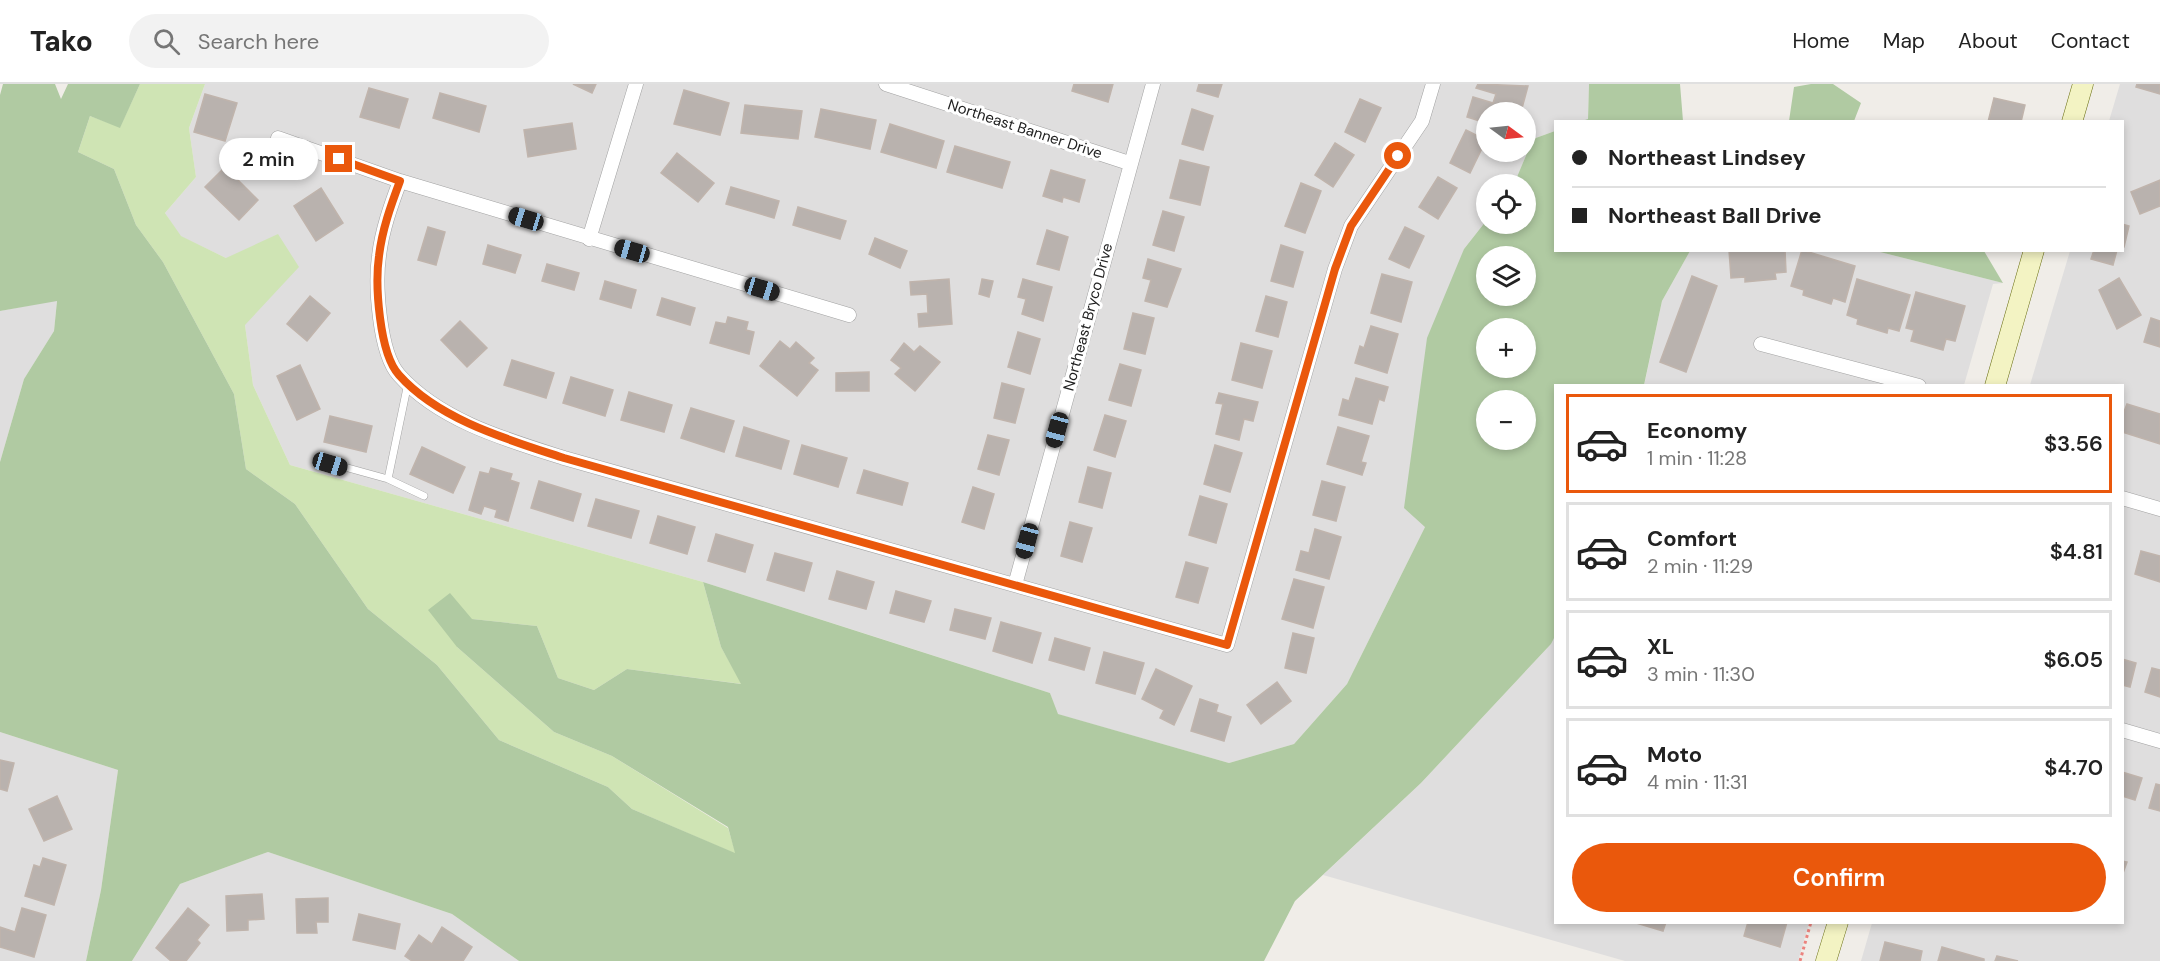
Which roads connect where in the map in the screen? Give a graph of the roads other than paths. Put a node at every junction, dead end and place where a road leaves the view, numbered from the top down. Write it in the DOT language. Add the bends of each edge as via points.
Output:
graph roads {
  1 [pos="636,84"];
  2 [pos="886,84"];
  3 [pos="1153,84"];
  4 [pos="1433,84"];
  5 [pos="2083,84"];
  6 [pos="2073,120"];
  7 [pos="278,138"];
  8 [pos="1129,163"];
  9 [pos="400,181"];
  10 [pos="589,239"];
  11 [pos="2033,252"];
  12 [pos="849,315"];
  13 [pos="1761,344"];
  14 [pos="408,383"];
  15 [pos="1911,384"];
  16 [pos="1996,384"];
  17 [pos="330,464"];
  18 [pos="388,479"];
  19 [pos="424,496"];
  20 [pos="2124,499"];
  21 [pos="2160,509"];
  22 [pos="1015,585"];
  23 [pos="2124,731"];
  24 [pos="2160,741"];
  25 [pos="1837,924"];
  26 [pos="1826,961"];
  1 -- 10 [label="street"];
  2 -- 8 [label="street, Northeast Banner Drive"];
  3 -- 8 [label="street, Northeast Bryco Drive"];
  4 -- 22 [label="street" via="1422,122 1351,226 1339,258 1227,645"];
  5 -- 6 [label="street"];
  7 -- 9 [label="street"];
  8 -- 22 [label="street, Northeast Bryco Drive"];
  9 -- 10 [label="street"];
  9 -- 14 [label="street" via="379,256 379,289 385,348 396,372"];
  10 -- 12 [label="street"];
  11 -- 16 [label="street"];
  13 -- 15 [label="street"];
  14 -- 18 [label="lane"];
  14 -- 22 [label="street" via="443,411 501,438"];
  17 -- 18 [label="lane"];
  18 -- 19 [label="lane"];
  20 -- 21 [label="street"];
  23 -- 24 [label="street"];
  25 -- 26 [label="street"];
}
